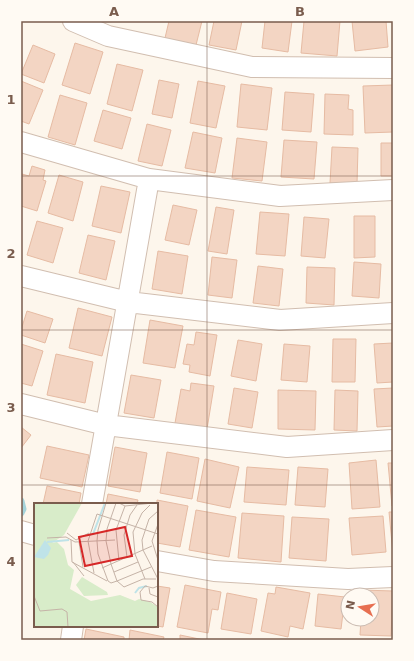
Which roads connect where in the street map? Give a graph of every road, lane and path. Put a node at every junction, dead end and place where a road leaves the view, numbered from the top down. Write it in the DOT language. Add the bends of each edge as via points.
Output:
graph roads {
  1 [pos="73,21"];
  2 [pos="393,68"];
  3 [pos="21,142"];
  4 [pos="149,179"];
  5 [pos="393,190"];
  6 [pos="21,276"];
  7 [pos="128,302"];
  8 [pos="393,314"];
  9 [pos="21,404"];
  10 [pos="106,425"];
  11 [pos="393,440"];
  12 [pos="92,503"];
  13 [pos="21,531"];
  14 [pos="34,535"];
  15 [pos="158,561"];
  16 [pos="393,576"];
  17 [pos="73,627"];
  18 [pos="71,640"];
  1 -- 2 [label="street" via="108,36 252,66"];
  3 -- 4 [label="street"];
  4 -- 5 [label="street" via="280,196"];
  4 -- 7 [label="street"];
  6 -- 7 [label="street"];
  7 -- 8 [label="street" via="280,320"];
  7 -- 10 [label="street"];
  9 -- 10 [label="street"];
  10 -- 11 [label="street" via="287,447"];
  10 -- 12 [label="street"];
  13 -- 14 [label="street"];
  15 -- 16 [label="street" via="214,571 348,579"];
  17 -- 18 [label="street"];
}
